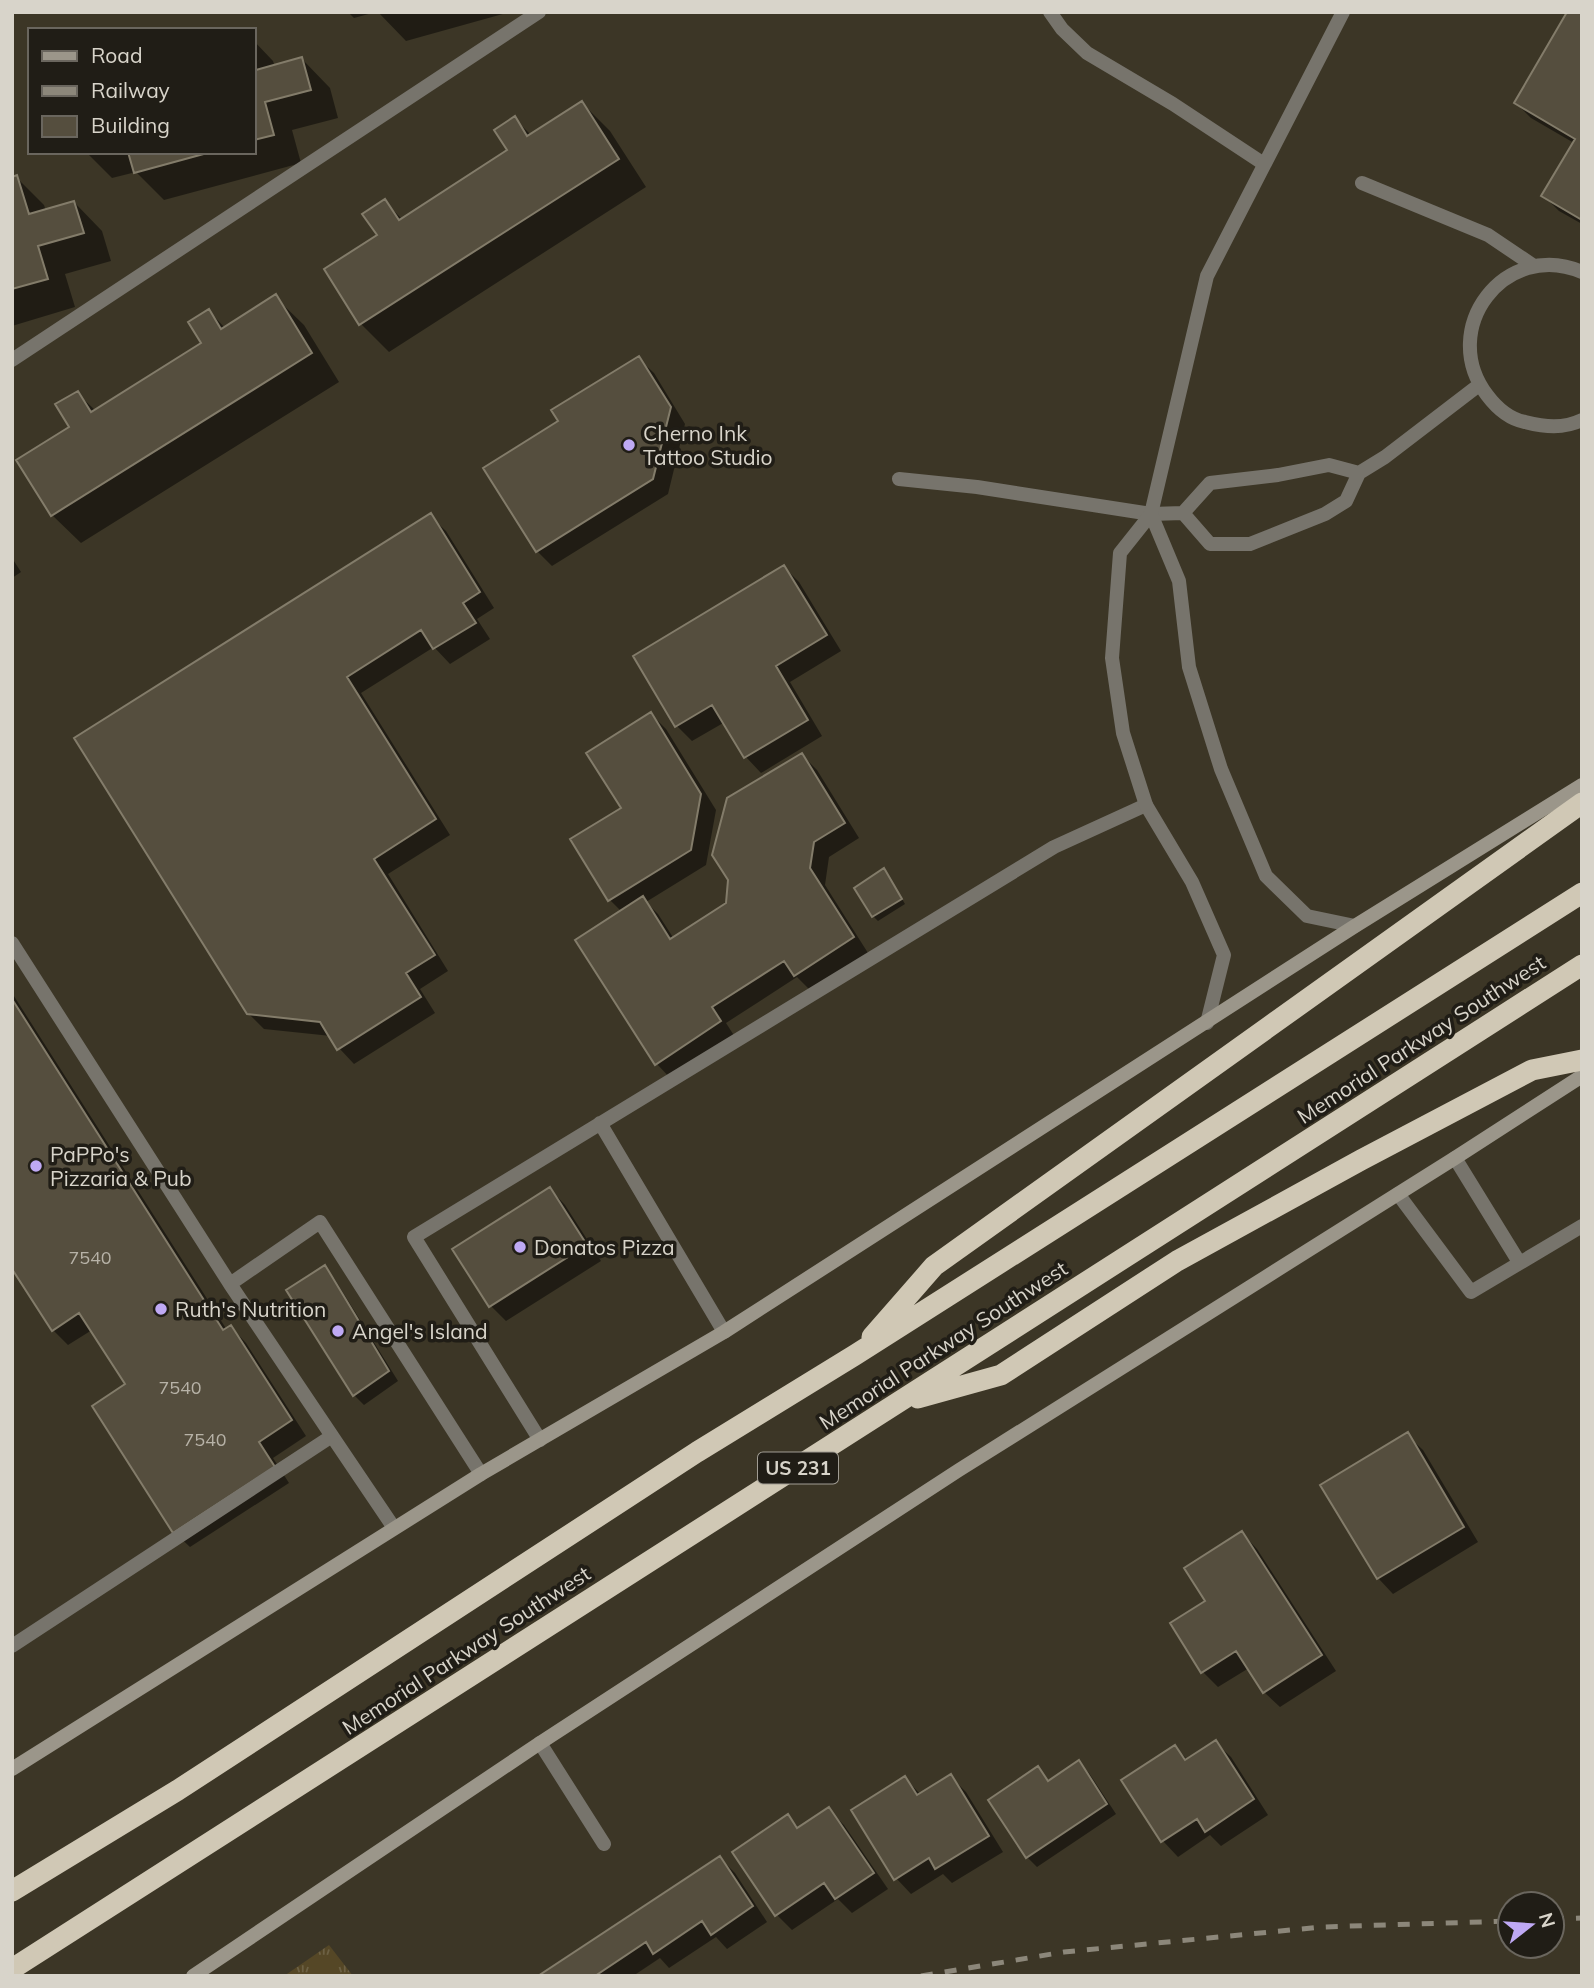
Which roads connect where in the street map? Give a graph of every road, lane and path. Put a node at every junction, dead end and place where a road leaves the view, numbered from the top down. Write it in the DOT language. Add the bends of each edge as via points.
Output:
graph roads {
  1 [pos="539,12"];
  2 [pos="1050,12"];
  3 [pos="1343,12"];
  4 [pos="1264,164"];
  5 [pos="1362,183"];
  6 [pos="1534,266"];
  7 [pos="1582,272"];
  8 [pos="12,360"];
  9 [pos="1479,385"];
  10 [pos="1582,420"];
  11 [pos="1359,473"];
  12 [pos="899,479"];
  13 [pos="1151,513"];
  14 [pos="1183,513"];
  15 [pos="1582,785"];
  16 [pos="1582,803"];
  17 [pos="1146,805"];
  18 [pos="1582,893"];
  19 [pos="1355,926"];
  20 [pos="12,943"];
  21 [pos="1582,965"];
  22 [pos="1207,1023"];
  23 [pos="1582,1060"];
  24 [pos="1582,1076"];
  25 [pos="600,1123"];
  26 [pos="1455,1158"];
  27 [pos="1398,1194"];
  28 [pos="1582,1226"];
  29 [pos="1519,1262"];
  30 [pos="230,1284"];
  31 [pos="724,1332"];
  32 [pos="855,1356"];
  33 [pos="896,1405"];
  34 [pos="332,1436"];
  35 [pos="540,1440"];
  36 [pos="481,1474"];
  37 [pos="394,1528"];
  38 [pos="12,1646"];
  39 [pos="540,1743"];
  40 [pos="12,1769"];
  41 [pos="604,1844"];
  42 [pos="12,1891"];
  43 [pos="12,1969"];
  44 [pos="193,1976"];
  1 -- 8 [label="street"];
  2 -- 4 [label="street" via="1087,53"];
  3 -- 4 [label="street"];
  4 -- 13 [label="street" via="1207,276"];
  5 -- 6 [label="street" via="1489,235"];
  6 -- 7 [label="street"];
  6 -- 9 [label="street" via="1494,286 1478,307 1470,332 1470,359"];
  9 -- 10 [label="street" via="1495,406 1518,421 1545,427"];
  9 -- 11 [label="street"];
  11 -- 14 [label="street" via="1329,466 1210,483"];
  11 -- 14 [label="street" via="1346,501 1250,544 1210,544"];
  12 -- 13 [label="street"];
  13 -- 14 [label="street"];
  13 -- 17 [label="street" via="1120,553 1112,658 1123,733"];
  13 -- 19 [label="street" via="1179,581 1189,667 1220,769 1266,876 1307,916"];
  15 -- 19 [label="main road"];
  16 -- 32 [label="highway" via="934,1266"];
  17 -- 22 [label="street" via="1192,882 1224,955"];
  17 -- 25 [label="street" via="1054,847"];
  18 -- 32 [label="highway, Memorial Parkway Southwest"];
  19 -- 22 [label="main road"];
  20 -- 30 [label="street"];
  21 -- 33 [label="highway, Memorial Parkway Southwest / US 231"];
  22 -- 31 [label="main road"];
  23 -- 33 [label="highway" via="1532,1070 1361,1160 1177,1261 1001,1375"];
  24 -- 26 [label="main road"];
  25 -- 31 [label="street"];
  25 -- 35 [label="street" via="415,1237"];
  26 -- 27 [label="main road"];
  26 -- 29 [label="street"];
  27 -- 29 [label="street" via="1471,1292"];
  27 -- 39 [label="main road" via="959,1470"];
  28 -- 29 [label="street"];
  30 -- 34 [label="street"];
  30 -- 36 [label="street" via="320,1222"];
  31 -- 35 [label="main road"];
  32 -- 42 [label="highway, Memorial Parkway Southwest" via="697,1452 178,1790"];
  33 -- 43 [label="highway, Memorial Parkway Southwest / US 231"];
  34 -- 37 [label="street"];
  34 -- 38 [label="street"];
  35 -- 36 [label="main road"];
  36 -- 37 [label="main road"];
  37 -- 40 [label="main road"];
  39 -- 41 [label="street"];
  39 -- 44 [label="main road"];
}
